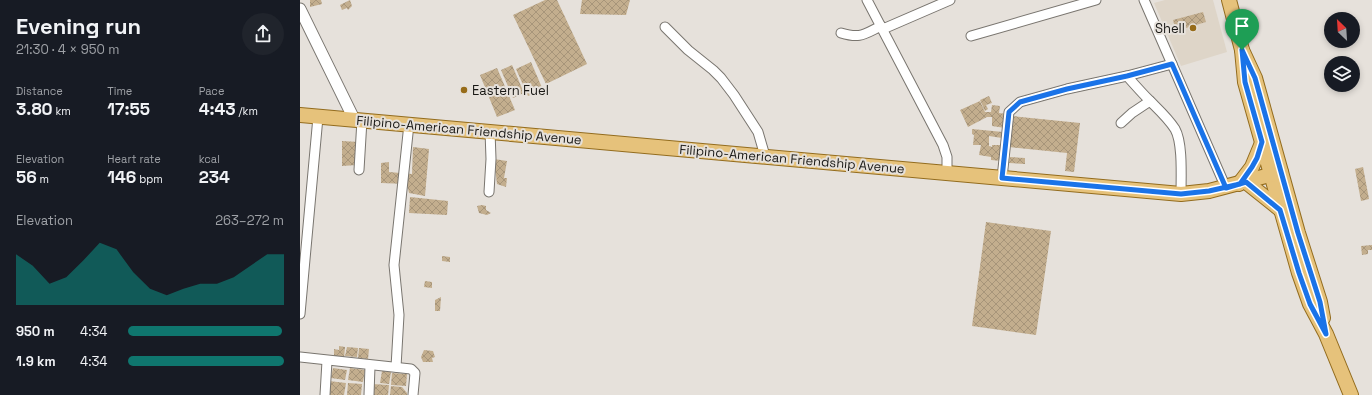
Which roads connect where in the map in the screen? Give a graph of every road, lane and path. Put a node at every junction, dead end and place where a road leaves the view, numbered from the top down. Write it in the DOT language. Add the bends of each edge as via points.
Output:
graph roads {
  1 [pos="867,0"];
  2 [pos="950,0"];
  3 [pos="1096,0"];
  4 [pos="1144,0"];
  5 [pos="1228,0"];
  6 [pos="300,9"];
  7 [pos="665,26"];
  8 [pos="882,28"];
  9 [pos="841,33"];
  10 [pos="971,36"];
  11 [pos="1242,50"];
  12 [pos="1172,64"];
  13 [pos="1127,76"];
  14 [pos="1150,102"];
  15 [pos="300,115"];
  16 [pos="318,117"];
  17 [pos="358,120"];
  18 [pos="1121,123"];
  19 [pos="409,124"];
  20 [pos="490,131"];
  21 [pos="1262,142"];
  22 [pos="765,156"];
  23 [pos="359,170"];
  24 [pos="948,172"];
  25 [pos="1276,174"];
  26 [pos="1002,178"];
  27 [pos="1242,183"];
  28 [pos="1226,188"];
  29 [pos="489,192"];
  30 [pos="1181,194"];
  31 [pos="1280,210"];
  32 [pos="300,314"];
  33 [pos="1326,334"];
  34 [pos="300,357"];
  35 [pos="327,361"];
  36 [pos="370,366"];
  37 [pos="396,367"];
  38 [pos="325,395"];
  39 [pos="369,395"];
  40 [pos="413,395"];
  41 [pos="1351,395"];
  1 -- 8 [label="street"];
  2 -- 8 [label="street"];
  3 -- 10 [label="street"];
  4 -- 12 [label="street"];
  5 -- 11 [label="main road"];
  6 -- 17 [label="street"];
  7 -- 22 [label="street" via="721,78 758,132"];
  8 -- 9 [label="street" via="856,37"];
  8 -- 24 [label="street" via="943,145"];
  11 -- 21 [label="main road" via="1245,82"];
  11 -- 25 [label="main road" via="1255,78"];
  12 -- 13 [label="street"];
  12 -- 28 [label="street"];
  13 -- 14 [label="street"];
  13 -- 26 [label="street" via="1067,89 1020,102 1013,107 1009,112"];
  14 -- 18 [label="street"];
  14 -- 30 [label="street" via="1161,110 1175,130 1180,159"];
  15 -- 16 [label="main road, Filipino-American Friendship Avenue"];
  16 -- 17 [label="main road, Filipino-American Friendship Avenue"];
  16 -- 32 [label="street"];
  17 -- 19 [label="main road, Filipino-American Friendship Avenue"];
  17 -- 23 [label="street"];
  19 -- 20 [label="main road, Filipino-American Friendship Avenue"];
  19 -- 37 [label="street" via="394,265 398,315"];
  20 -- 22 [label="main road, Filipino-American Friendship Avenue"];
  20 -- 29 [label="street"];
  21 -- 25 [label="main road"];
  21 -- 27 [label="main road"];
  22 -- 24 [label="main road, Filipino-American Friendship Avenue"];
  24 -- 26 [label="main road, Filipino-American Friendship Avenue"];
  25 -- 27 [label="main road, Filipino-American Friendship Avenue"];
  25 -- 31 [label="main road"];
  25 -- 33 [label="main road" via="1320,302"];
  26 -- 30 [label="main road, Filipino-American Friendship Avenue"];
  27 -- 28 [label="main road, Filipino-American Friendship Avenue"];
  27 -- 31 [label="main road"];
  28 -- 30 [label="main road, Filipino-American Friendship Avenue"];
  31 -- 33 [label="main road" via="1310,304"];
  33 -- 41 [label="main road"];
  34 -- 35 [label="street"];
  35 -- 36 [label="street"];
  35 -- 38 [label="street"];
  36 -- 37 [label="street"];
  36 -- 39 [label="street"];
  37 -- 40 [label="street" via="411,369 415,373"];
}
